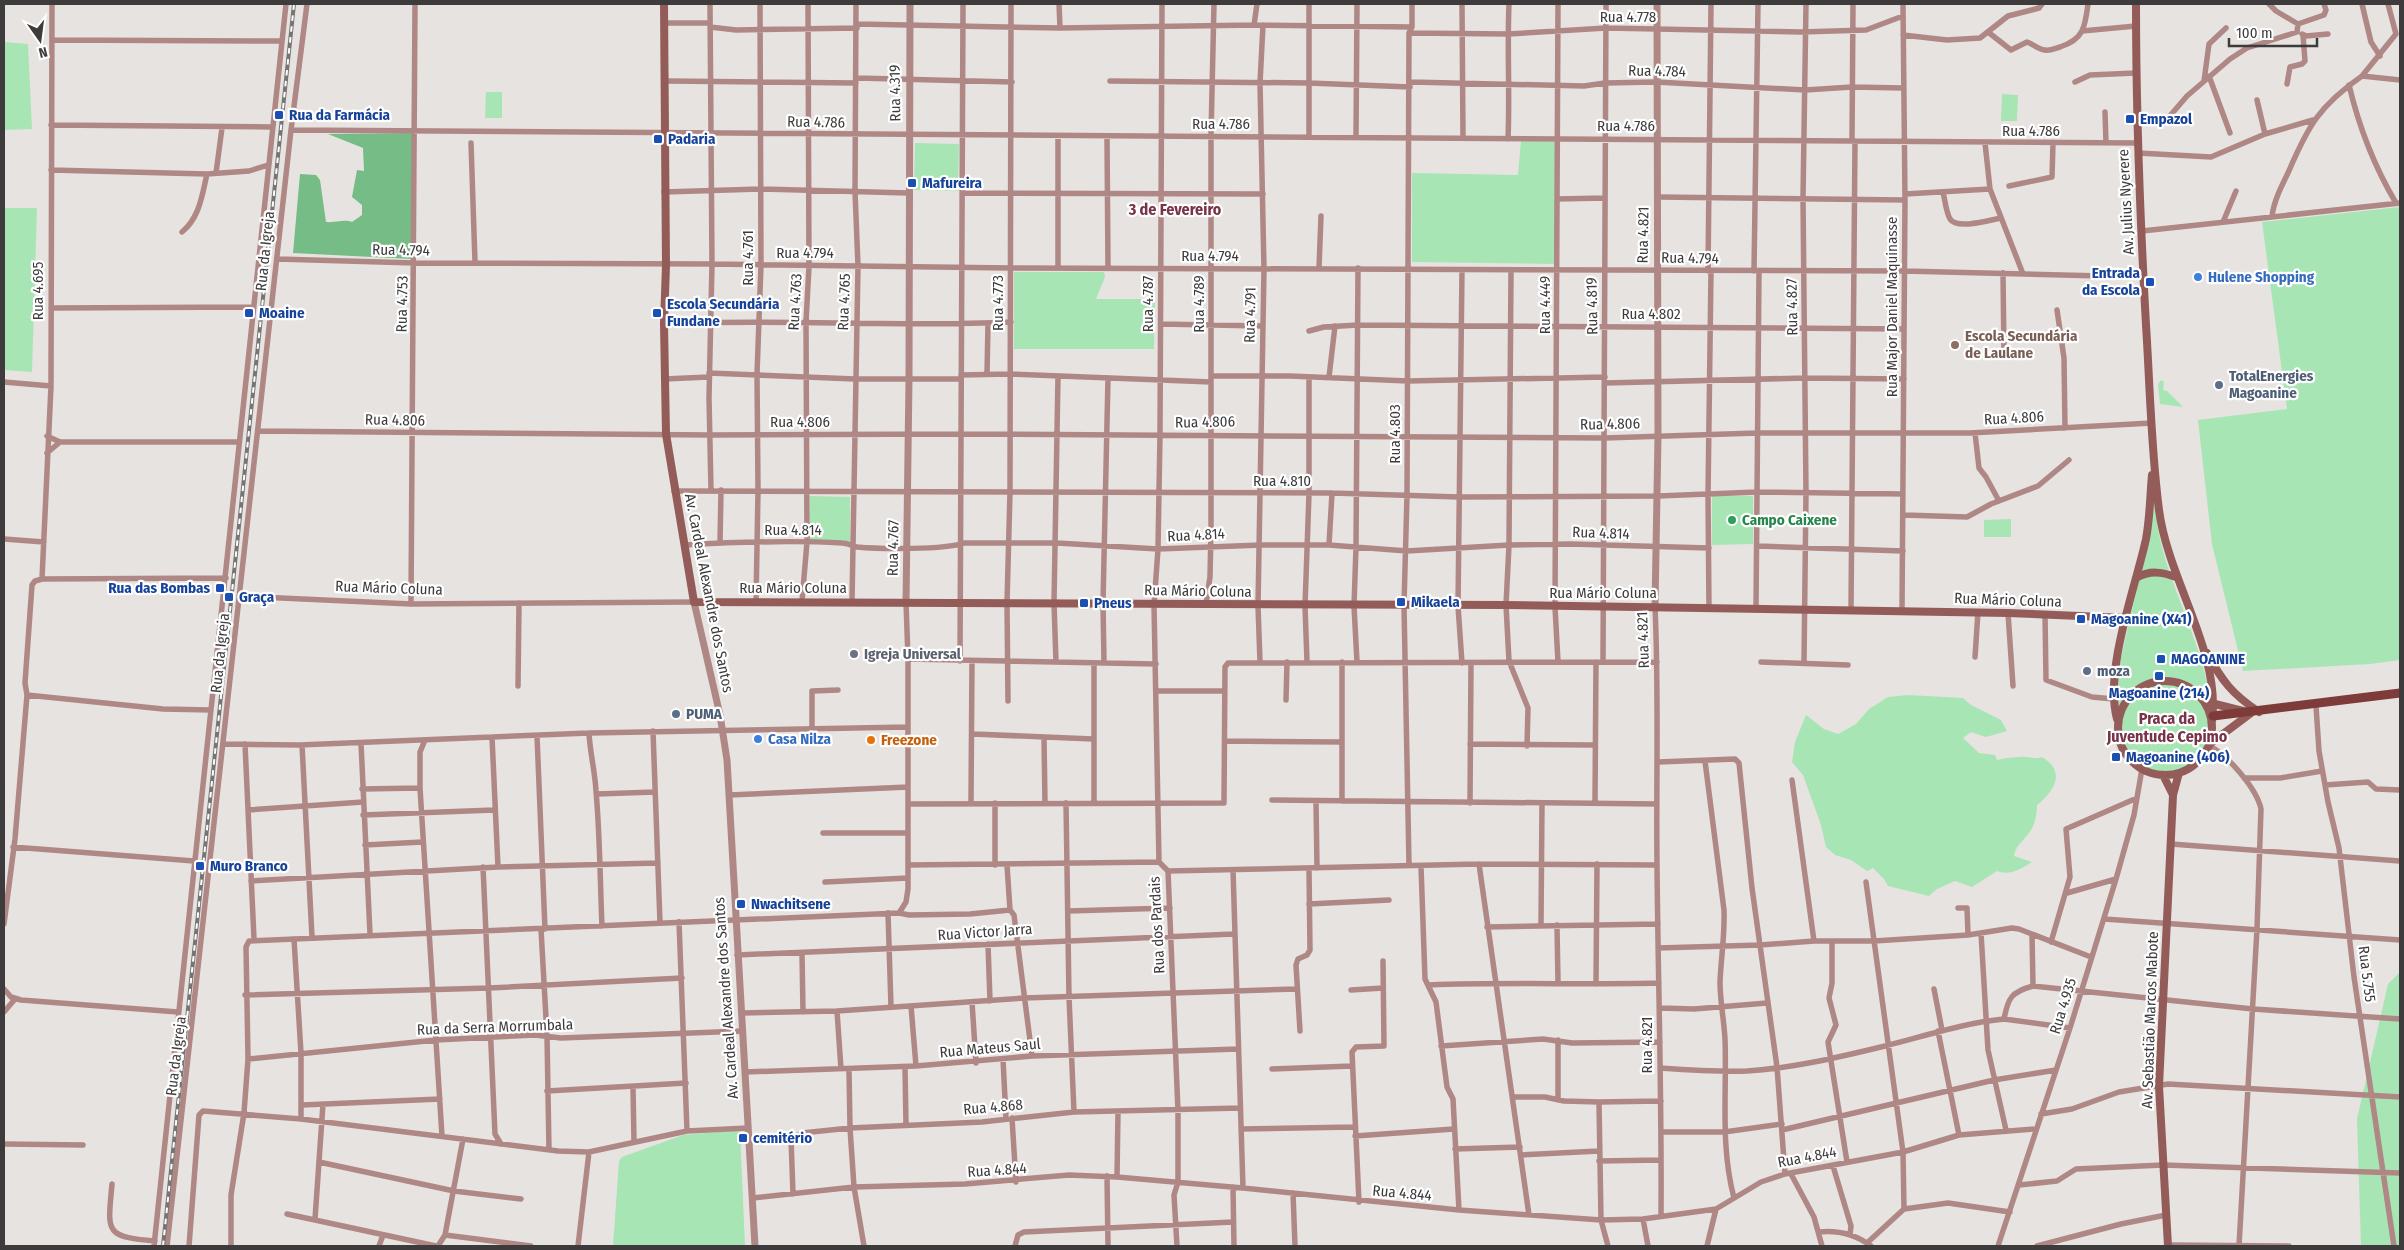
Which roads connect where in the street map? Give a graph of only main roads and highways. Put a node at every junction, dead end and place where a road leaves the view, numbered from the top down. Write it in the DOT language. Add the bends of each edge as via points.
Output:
graph roads {
  1 [pos="664,4"];
  2 [pos="2136,4"];
  3 [pos="2154,460"];
  4 [pos="2176,577"];
  5 [pos="2136,578"];
  6 [pos="694,602"];
  7 [pos="2124,618"];
  8 [pos="2198,634"];
  9 [pos="2400,694"];
  10 [pos="2204,701"];
  11 [pos="2214,703"];
  12 [pos="2255,712"];
  13 [pos="2212,718"];
  14 [pos="2117,725"];
  15 [pos="2209,744"];
  16 [pos="2179,773"];
  17 [pos="2163,775"];
  18 [pos="2172,795"];
  19 [pos="2168,1245"];
  1 -- 6 [label="main road, Av. Cardeal Alexandre dos Santos" via="666,434"];
  2 -- 3 [label="main road, Av. Julius Nyerere" via="2137,143"];
  3 -- 4 [label="main road, Av. Julius Nyerere" via="2161,524"];
  3 -- 5 [label="main road, Av. Julius Nyerere" via="2146,537"];
  4 -- 5 [label="main road" via="2159,572"];
  4 -- 8 [label="main road, Av. Julius Nyerere"];
  5 -- 7 [label="main road, Av. Julius Nyerere"];
  6 -- 7 [label="main road, Rua Mário Coluna" via="1506,605 1978,612"];
  7 -- 14 [label="main road, Av. Julius Nyerere" via="2114,699"];
  8 -- 11 [label="main road, Av. Julius Nyerere"];
  8 -- 12 [label="main road" via="2224,684"];
  9 -- 12 [label="main road"];
  9 -- 13 [label="main road"];
  10 -- 11 [label="main road"];
  10 -- 13 [label="main road"];
  10 -- 14 [label="main road" via="2197,692 2176,681 2152,682 2124,703"];
  11 -- 12 [label="main road"];
  11 -- 13 [label="main road, Av. Julius Nyerere"];
  12 -- 15 [label="main road"];
  13 -- 15 [label="main road"];
  14 -- 17 [label="main road" via="2124,752 2132,762 2142,769"];
  15 -- 16 [label="main road" via="2197,763"];
  16 -- 17 [label="main road"];
  16 -- 18 [label="main road, Av. Sebastião Marcos Mabote"];
  17 -- 18 [label="main road, Av. Sebastião Marcos Mabote"];
  18 -- 19 [label="main road, Av. Sebastião Marcos Mabote" via="2159,1086"];
}
